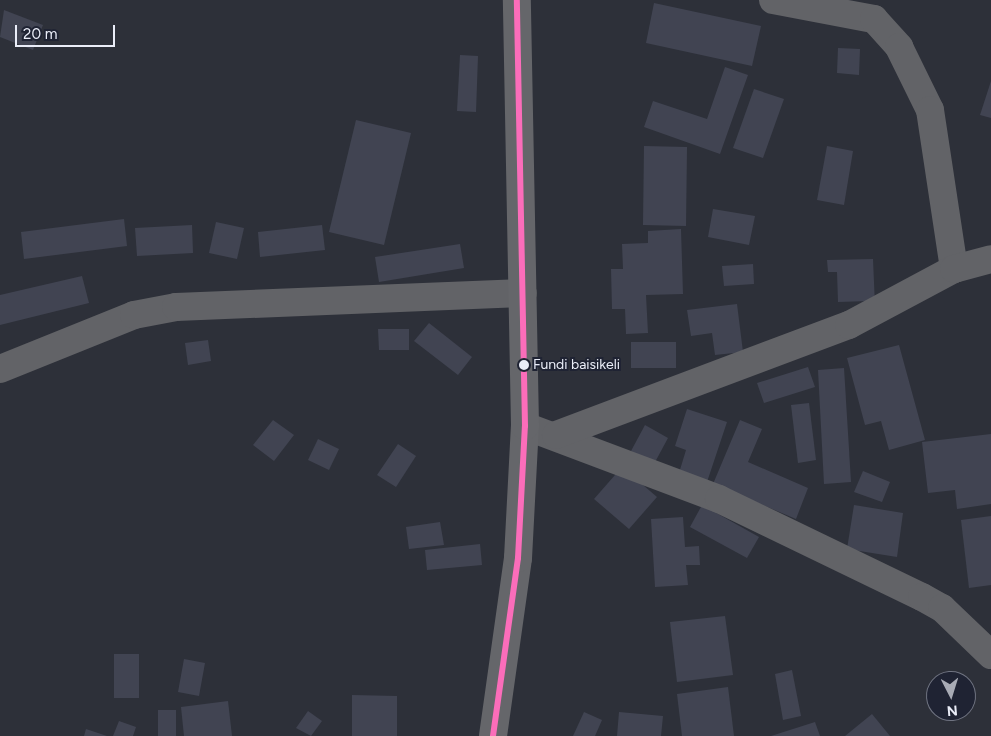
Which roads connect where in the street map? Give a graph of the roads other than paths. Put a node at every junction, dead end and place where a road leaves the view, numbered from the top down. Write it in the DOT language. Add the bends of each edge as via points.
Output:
graph roads {
  1 [pos="517,0"];
  2 [pos="773,0"];
  3 [pos="991,259"];
  4 [pos="954,269"];
  5 [pos="523,293"];
  6 [pos="0,369"];
  7 [pos="525,426"];
  8 [pos="556,435"];
  9 [pos="991,655"];
  10 [pos="493,736"];
  1 -- 5 [label="main road"];
  2 -- 4 [label="street" via="874,19 899,47 930,110"];
  3 -- 4 [label="street"];
  4 -- 8 [label="street" via="849,325"];
  5 -- 6 [label="street" via="176,307 134,315"];
  5 -- 7 [label="main road"];
  7 -- 8 [label="street"];
  7 -- 10 [label="main road" via="518,558"];
  8 -- 9 [label="street" via="719,500 922,597 942,608"];
}
